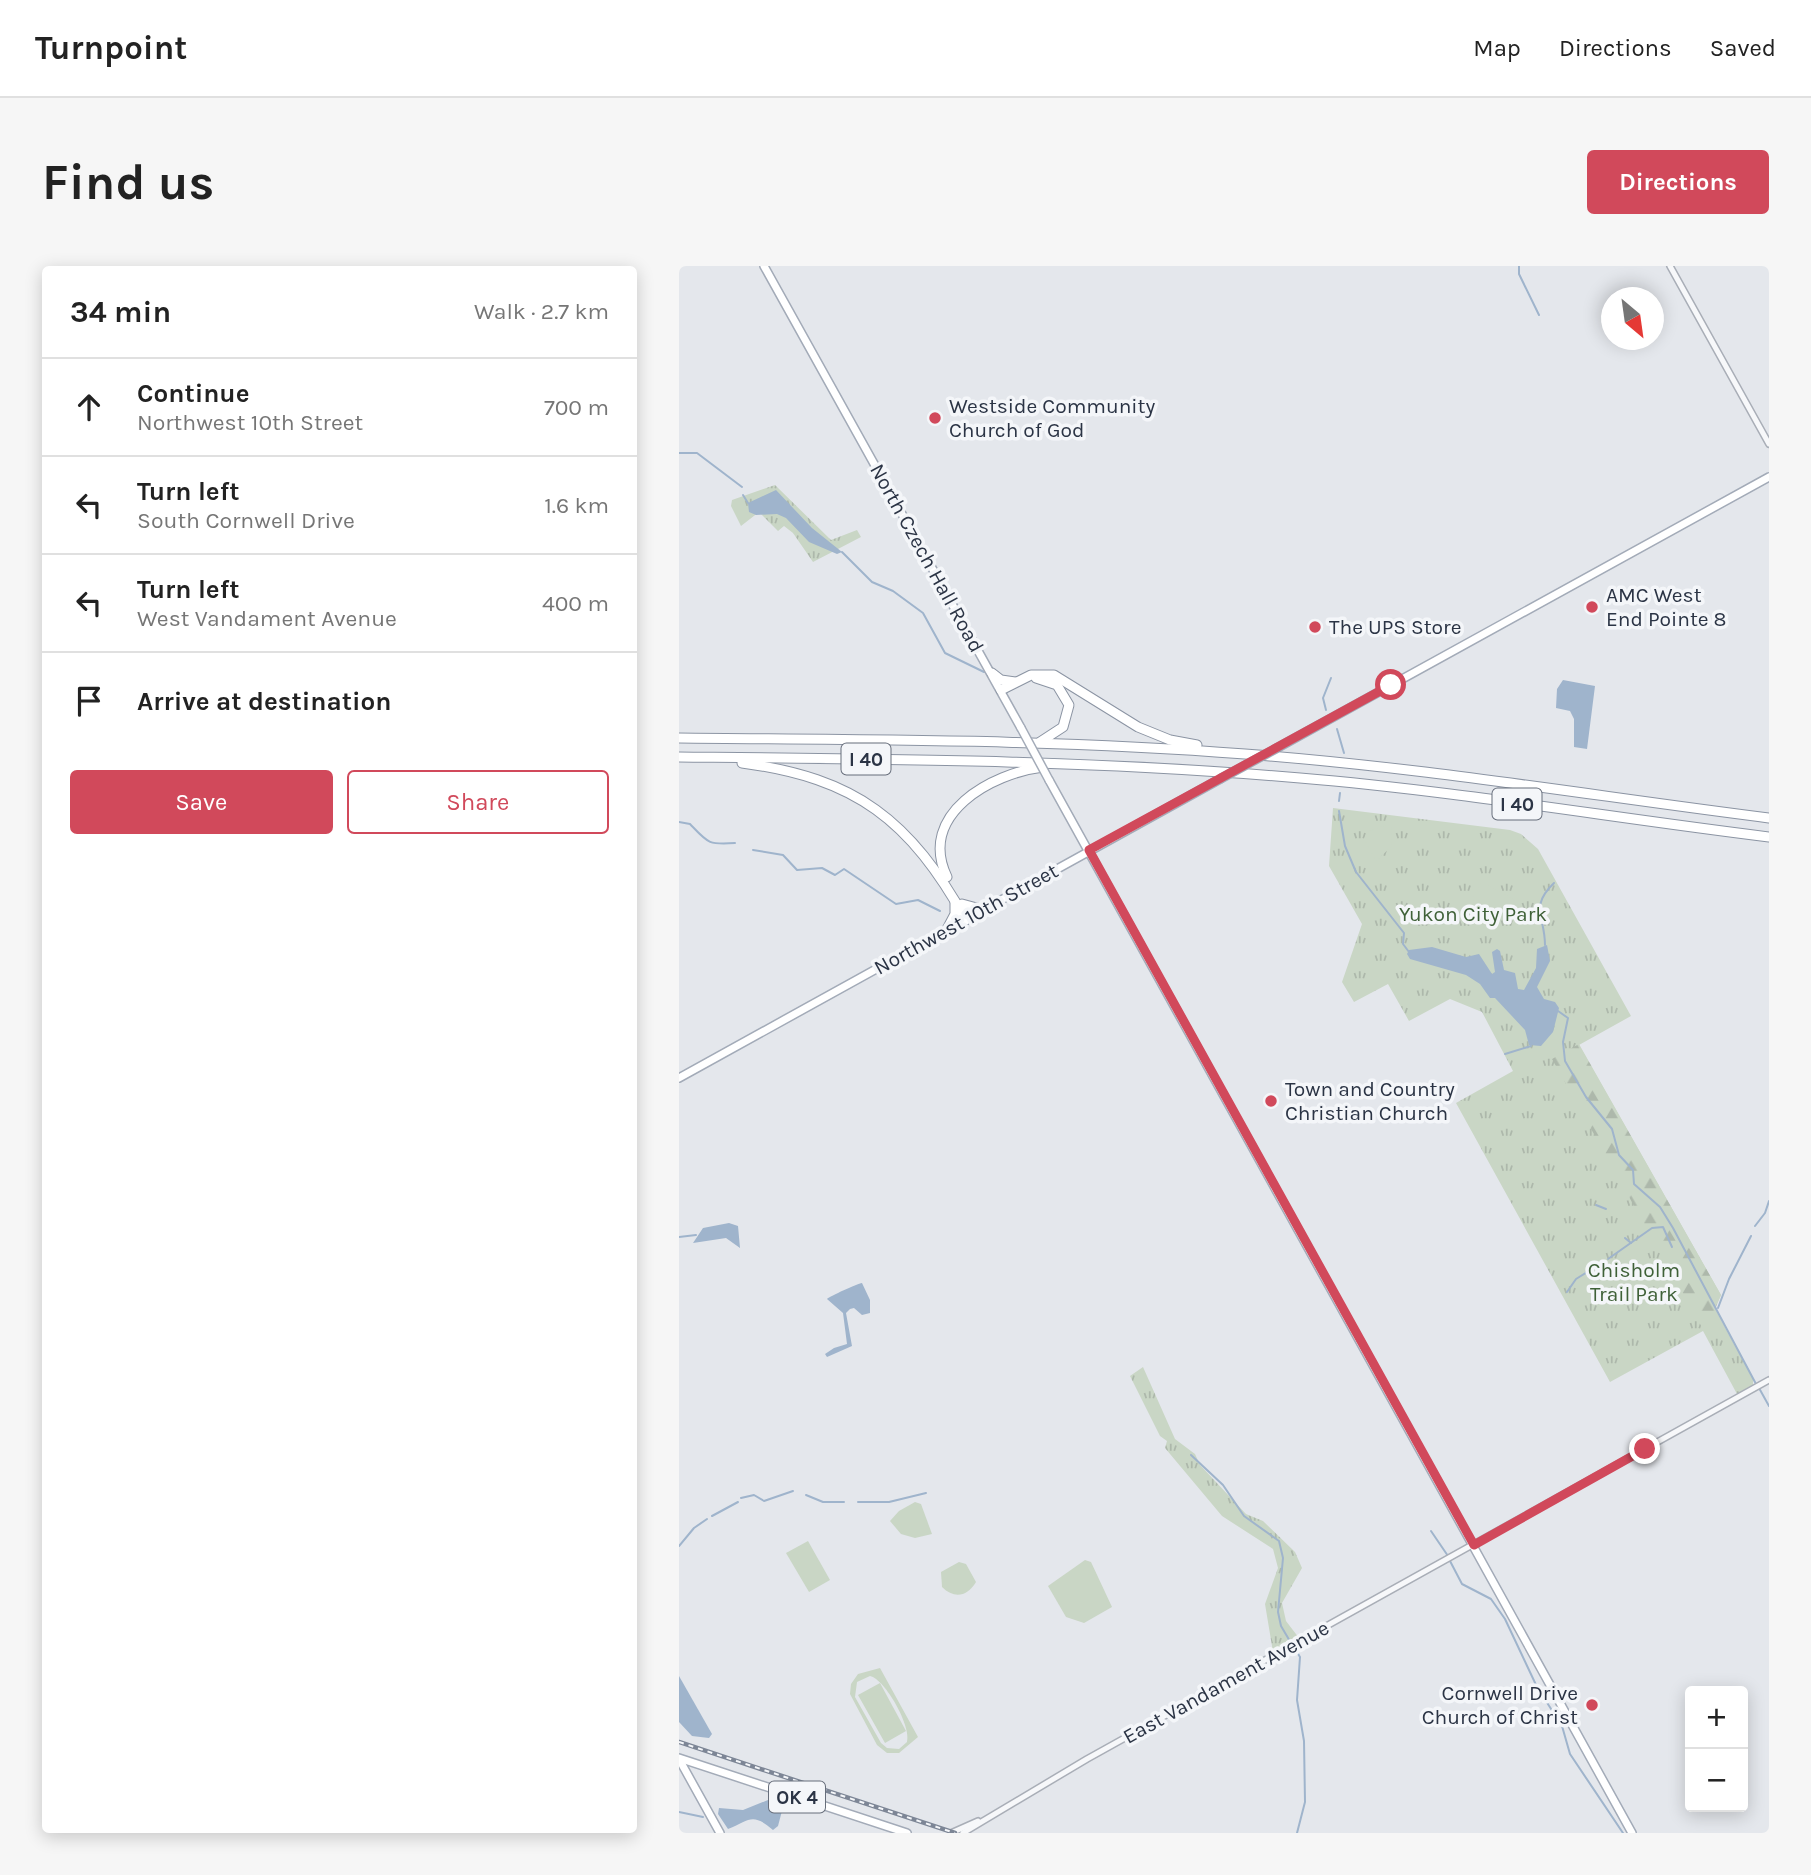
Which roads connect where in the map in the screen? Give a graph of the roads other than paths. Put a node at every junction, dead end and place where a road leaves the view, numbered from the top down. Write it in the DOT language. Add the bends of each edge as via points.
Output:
graph roads {
  1 [pos="764,266"];
  2 [pos="1670,266"];
  3 [pos="1769,444"];
  4 [pos="1769,477"];
  5 [pos="992,673"];
  6 [pos="1017,682"];
  7 [pos="1002,692"];
  8 [pos="679,738"];
  9 [pos="1037,743"];
  10 [pos="1248,754"];
  11 [pos="679,757"];
  12 [pos="702,757"];
  13 [pos="1073,763"];
  14 [pos="1769,815"];
  15 [pos="1769,837"];
  16 [pos="1089,850"];
  17 [pos="958,902"];
  18 [pos="984,910"];
  19 [pos="968,919"];
  20 [pos="946,931"];
  21 [pos="679,1078"];
  22 [pos="1769,1380"];
  23 [pos="1474,1545"];
  24 [pos="679,1758"];
  25 [pos="978,1821"];
  26 [pos="966,1832"];
  27 [pos="720,1833"];
  28 [pos="907,1833"];
  29 [pos="951,1833"];
  30 [pos="1632,1833"];
  1 -- 5 [label="main road, North Czech Hall Road"];
  2 -- 3 [label="street"];
  4 -- 16 [label="main road, Northwest 10th Street, bridge"];
  5 -- 6 [label="highway" via="1001,680"];
  5 -- 7 [label="main road, North Czech Hall Road"];
  6 -- 7 [label="highway"];
  6 -- 10 [label="highway" via="1036,674 1054,675 1160,737"];
  7 -- 9 [label="highway" via="1037,678 1052,682 1065,693 1066,723 1055,735"];
  7 -- 16 [label="main road, North Czech Hall Road, bridge"];
  8 -- 9 [label="highway, I 40"];
  9 -- 10 [label="highway, I 40"];
  10 -- 14 [label="highway, I 40"];
  11 -- 12 [label="highway, I 40"];
  12 -- 13 [label="highway, I 40"];
  12 -- 17 [label="highway" via="797,772 852,795 907,835"];
  13 -- 15 [label="highway, I 40" via="1378,786"];
  13 -- 17 [label="highway" via="1002,777 955,810 943,831 940,854"];
  16 -- 18 [label="main road, Northwest 10th Street"];
  16 -- 23 [label="main road, North Czech Hall Road"];
  17 -- 18 [label="highway"];
  17 -- 19 [label="highway"];
  17 -- 20 [label="highway"];
  18 -- 19 [label="main road, Northwest 10th Street"];
  19 -- 20 [label="main road, Northwest 10th Street"];
  20 -- 21 [label="main road, Northwest 10th Street"];
  22 -- 23 [label="street, East Vandament Avenue"];
  23 -- 25 [label="street, East Vandament Avenue"];
  23 -- 30 [label="main road, North Czech Hall Road"];
  24 -- 27 [label="main road"];
  24 -- 28 [label="main road, OK 4"];
  25 -- 26 [label="street, East Vandament Avenue"];
  25 -- 29 [label="street, East Vandament Avenue"];
}
